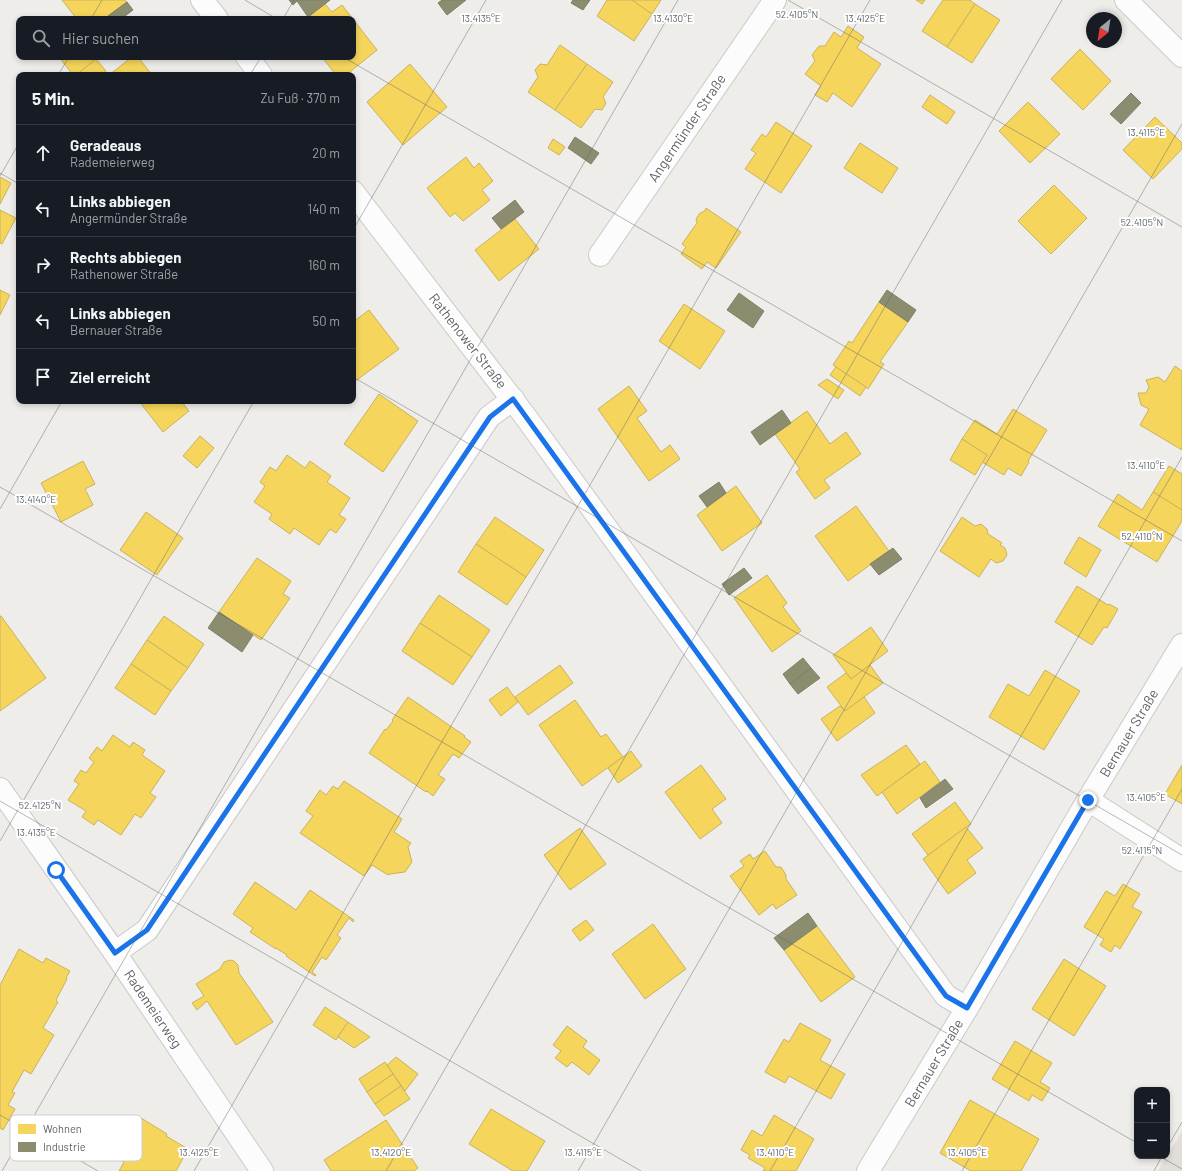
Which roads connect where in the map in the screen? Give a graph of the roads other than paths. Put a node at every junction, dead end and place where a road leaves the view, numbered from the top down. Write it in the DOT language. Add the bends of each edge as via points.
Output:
graph roads {
  1 [pos="202,0"];
  2 [pos="775,0"];
  3 [pos="1126,0"];
  4 [pos="215,16"];
  5 [pos="1182,56"];
  6 [pos="249,60"];
  7 [pos="259,72"];
  8 [pos="356,196"];
  9 [pos="600,256"];
  10 [pos="513,399"];
  11 [pos="1182,645"];
  12 [pos="0,789"];
  13 [pos="1088,800"];
  14 [pos="1182,860"];
  15 [pos="115,953"];
  16 [pos="967,1008"];
  17 [pos="262,1171"];
  18 [pos="868,1171"];
  1 -- 4 [label="street"];
  2 -- 9 [label="street, Angermünder Straße"];
  3 -- 5 [label="street"];
  6 -- 7 [label="street"];
  8 -- 10 [label="street, Rathenower Straße"];
  10 -- 15 [label="street" via="490,417 147,930"];
  10 -- 16 [label="street, Rathenower Straße" via="946,996"];
  11 -- 13 [label="street, Bernauer Straße"];
  12 -- 15 [label="street, Rademeierweg"];
  13 -- 14 [label="street"];
  13 -- 16 [label="street, Bernauer Straße"];
  15 -- 17 [label="street, Rademeierweg"];
  16 -- 18 [label="street, Bernauer Straße"];
}
